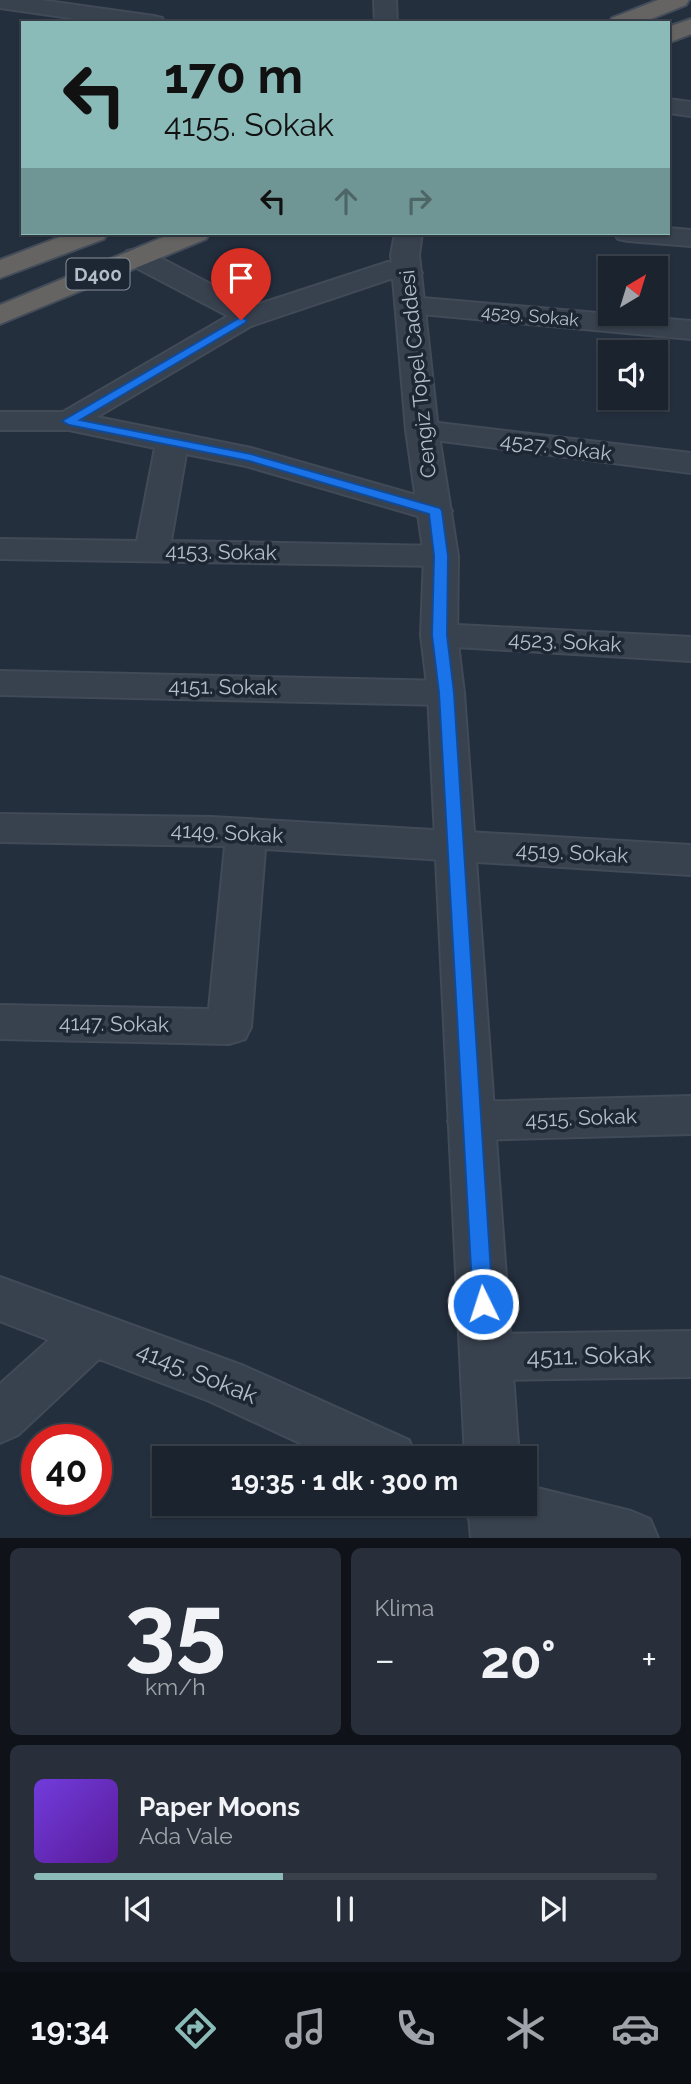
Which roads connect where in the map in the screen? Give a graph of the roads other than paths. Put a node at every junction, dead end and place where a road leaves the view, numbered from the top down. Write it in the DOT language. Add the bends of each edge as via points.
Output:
graph roads {
  1 [pos="385,0"];
  2 [pos="678,0"];
  3 [pos="0,1"];
  4 [pos="66,5"];
  5 [pos="144,21"];
  6 [pos="386,21"];
  7 [pos="625,21"];
  8 [pos="670,106"];
  9 [pos="691,109"];
  10 [pos="89,235"];
  11 [pos="191,235"];
  12 [pos="649,235"];
  13 [pos="691,239"];
  14 [pos="138,257"];
  15 [pos="403,260"];
  16 [pos="0,270"];
  17 [pos="0,315"];
  18 [pos="251,317"];
  19 [pos="691,330"];
  20 [pos="0,421"];
  21 [pos="69,421"];
  22 [pos="422,430"];
  23 [pos="172,442"];
  24 [pos="691,463"];
  25 [pos="435,511"];
  26 [pos="0,548"];
  27 [pos="152,551"];
  28 [pos="441,556"];
  29 [pos="439,635"];
  30 [pos="691,649"];
  31 [pos="0,683"];
  32 [pos="446,693"];
  33 [pos="0,828"];
  34 [pos="246,833"];
  35 [pos="454,847"];
  36 [pos="691,860"];
  37 [pos="0,1022"];
  38 [pos="691,1115"];
  39 [pos="471,1121"];
  40 [pos="0,1299"];
  41 [pos="93,1332"];
  42 [pos="691,1354"];
  43 [pos="486,1357"];
  44 [pos="0,1418"];
  45 [pos="364,1446"];
  46 [pos="491,1446"];
  47 [pos="537,1513"];
  48 [pos="631,1538"];
  1 -- 6 [label="street"];
  2 -- 7 [label="highway"];
  3 -- 4 [label="street"];
  4 -- 5 [label="street"];
  8 -- 9 [label="street"];
  10 -- 16 [label="highway, D400"];
  11 -- 14 [label="highway, D400"];
  12 -- 13 [label="street"];
  14 -- 17 [label="highway, D400"];
  14 -- 18 [label="street"];
  15 -- 18 [label="street, 4529. Sokak" via="388,270"];
  15 -- 19 [label="street, 4529. Sokak"];
  15 -- 22 [label="street, Cengiz Topel Caddesi"];
  18 -- 21 [label="street, 4529. Sokak"];
  20 -- 21 [label="street"];
  21 -- 23 [label="street"];
  22 -- 24 [label="street, 4527. Sokak"];
  22 -- 25 [label="street, Cengiz Topel Caddesi"];
  23 -- 25 [label="street" via="251,458"];
  23 -- 27 [label="street"];
  25 -- 28 [label="street, Cengiz Topel Caddesi"];
  26 -- 27 [label="street, 4153. Sokak"];
  27 -- 28 [label="street, 4153. Sokak"];
  28 -- 29 [label="street, Cengiz Topel Caddesi"];
  29 -- 30 [label="street, 4523. Sokak"];
  29 -- 32 [label="street, Cengiz Topel Caddesi"];
  31 -- 32 [label="street, 4151. Sokak"];
  32 -- 35 [label="street, Cengiz Topel Caddesi"];
  33 -- 34 [label="street, 4149. Sokak"];
  34 -- 35 [label="street, 4149. Sokak"];
  34 -- 37 [label="street, 4147. Sokak" via="229,1027"];
  35 -- 36 [label="street, 4519. Sokak"];
  35 -- 39 [label="street, Cengiz Topel Caddesi"];
  38 -- 39 [label="street, 4515. Sokak"];
  39 -- 43 [label="street, Cengiz Topel Caddesi"];
  40 -- 41 [label="street, 4145. Sokak"];
  41 -- 44 [label="street"];
  41 -- 45 [label="street, 4145. Sokak" via="226,1383"];
  42 -- 43 [label="street, 4511. Sokak"];
  43 -- 46 [label="street, Cengiz Topel Caddesi"];
  47 -- 48 [label="street"];
}
